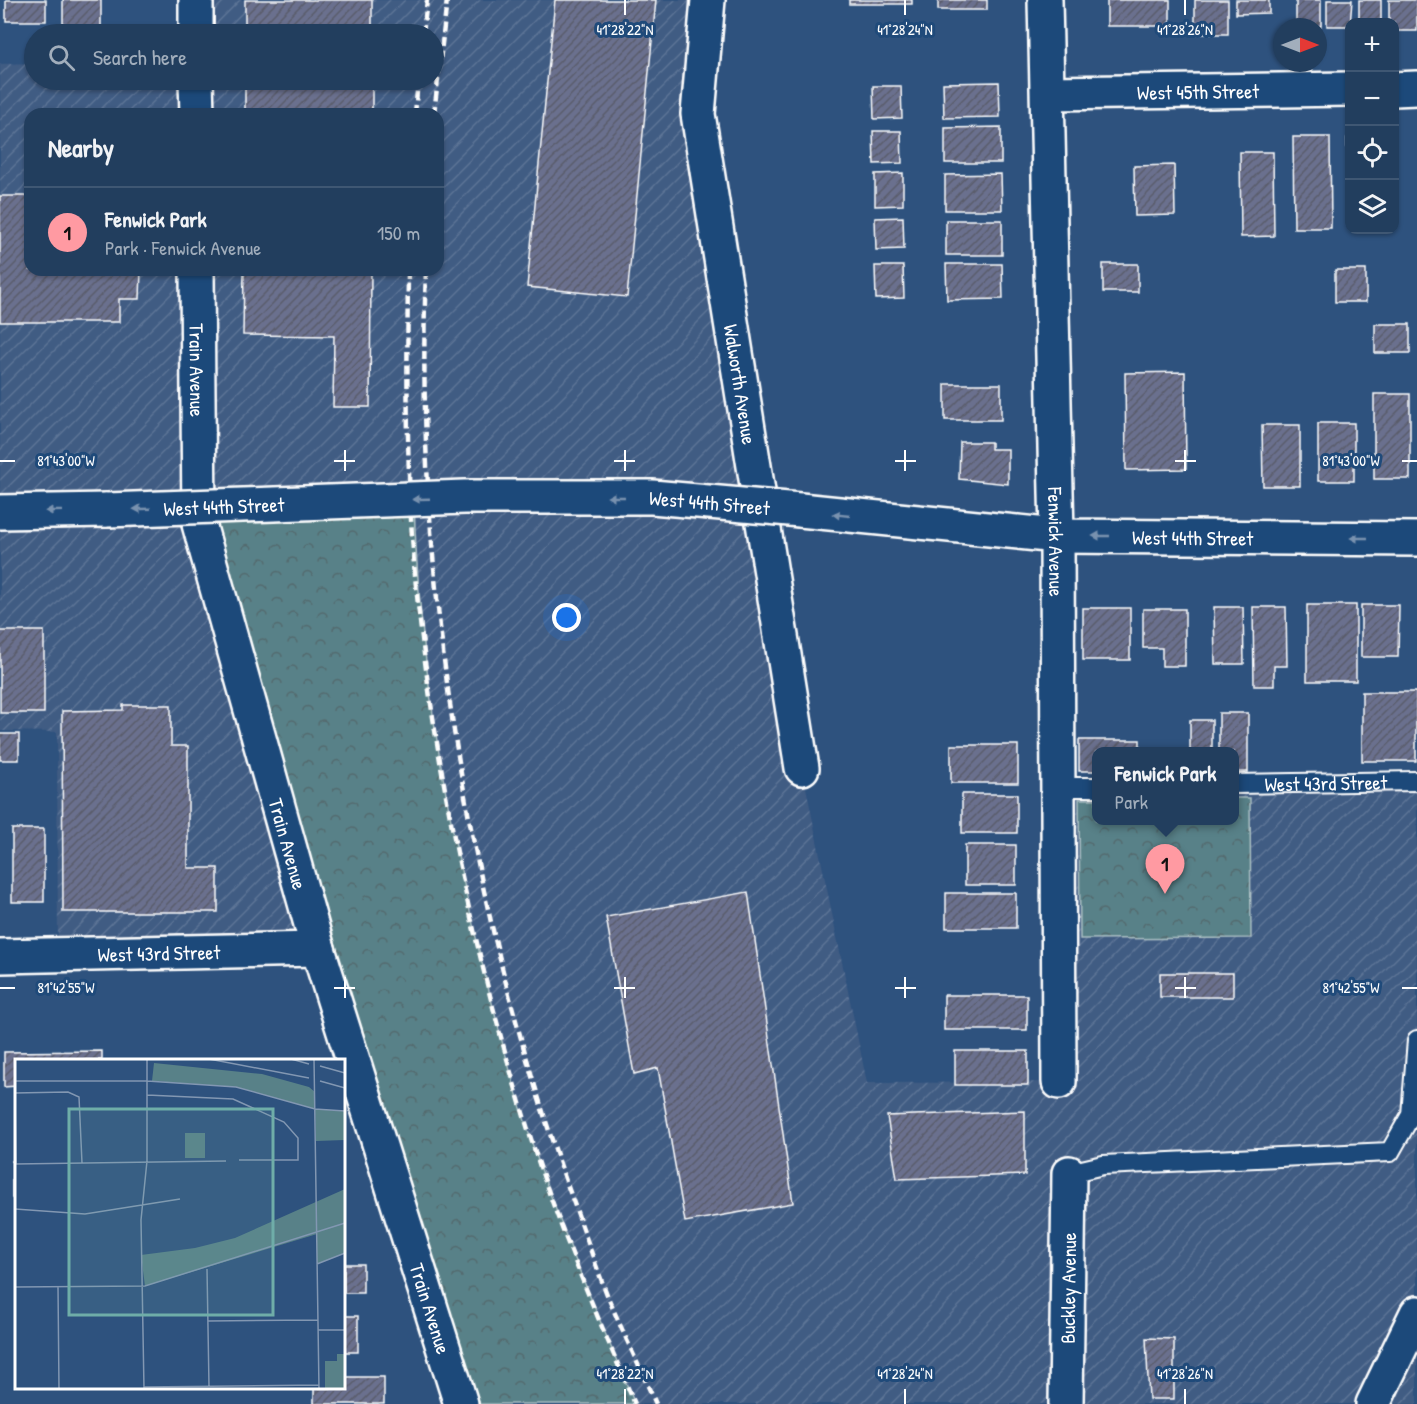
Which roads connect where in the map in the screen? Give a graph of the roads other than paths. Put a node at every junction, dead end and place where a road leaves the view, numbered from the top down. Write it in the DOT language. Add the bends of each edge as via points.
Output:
graph roads {
  1 [pos="196,0"];
  2 [pos="708,0"];
  3 [pos="1045,0"];
  4 [pos="196,24"];
  5 [pos="1417,88"];
  6 [pos="1345,89"];
  7 [pos="1399,89"];
  8 [pos="196,90"];
  9 [pos="1048,93"];
  10 [pos="197,108"];
  11 [pos="197,276"];
  12 [pos="0,512"];
  13 [pos="1057,536"];
  14 [pos="1417,539"];
  15 [pos="802,768"];
  16 [pos="1417,781"];
  17 [pos="1239,784"];
  18 [pos="1057,787"];
  19 [pos="1092,787"];
  20 [pos="318,949"];
  21 [pos="0,956"];
  22 [pos="1417,1040"];
  23 [pos="1059,1082"];
  24 [pos="1069,1173"];
  25 [pos="1415,1324"];
  26 [pos="461,1404"];
  27 [pos="1066,1404"];
  28 [pos="1373,1404"];
  1 -- 4 [label="street"];
  2 -- 15 [label="street, Walworth Avenue" via="698,114"];
  3 -- 9 [label="street, Fenwick Avenue"];
  5 -- 7 [label="street"];
  6 -- 9 [label="street, West 45th Street"];
  8 -- 10 [label="street"];
  9 -- 13 [label="street, Fenwick Avenue"];
  11 -- 20 [label="street, Train Avenue" via="199,524"];
  13 -- 12 [label="street, West 44th Street, one-way, bridge" via="652,497 465,497"];
  14 -- 13 [label="street, West 44th Street, one-way"];
  13 -- 18 [label="street, Fenwick Avenue"];
  16 -- 17 [label="lane, West 43rd Street"];
  18 -- 19 [label="lane"];
  18 -- 23 [label="street, Fenwick Avenue"];
  20 -- 21 [label="street, West 43rd Street"];
  20 -- 26 [label="street, Train Avenue"];
  22 -- 24 [label="lane" via="1411,1115 1390,1152 1103,1165"];
  24 -- 27 [label="street, Buckley Avenue"];
  25 -- 28 [label="street"];
}
